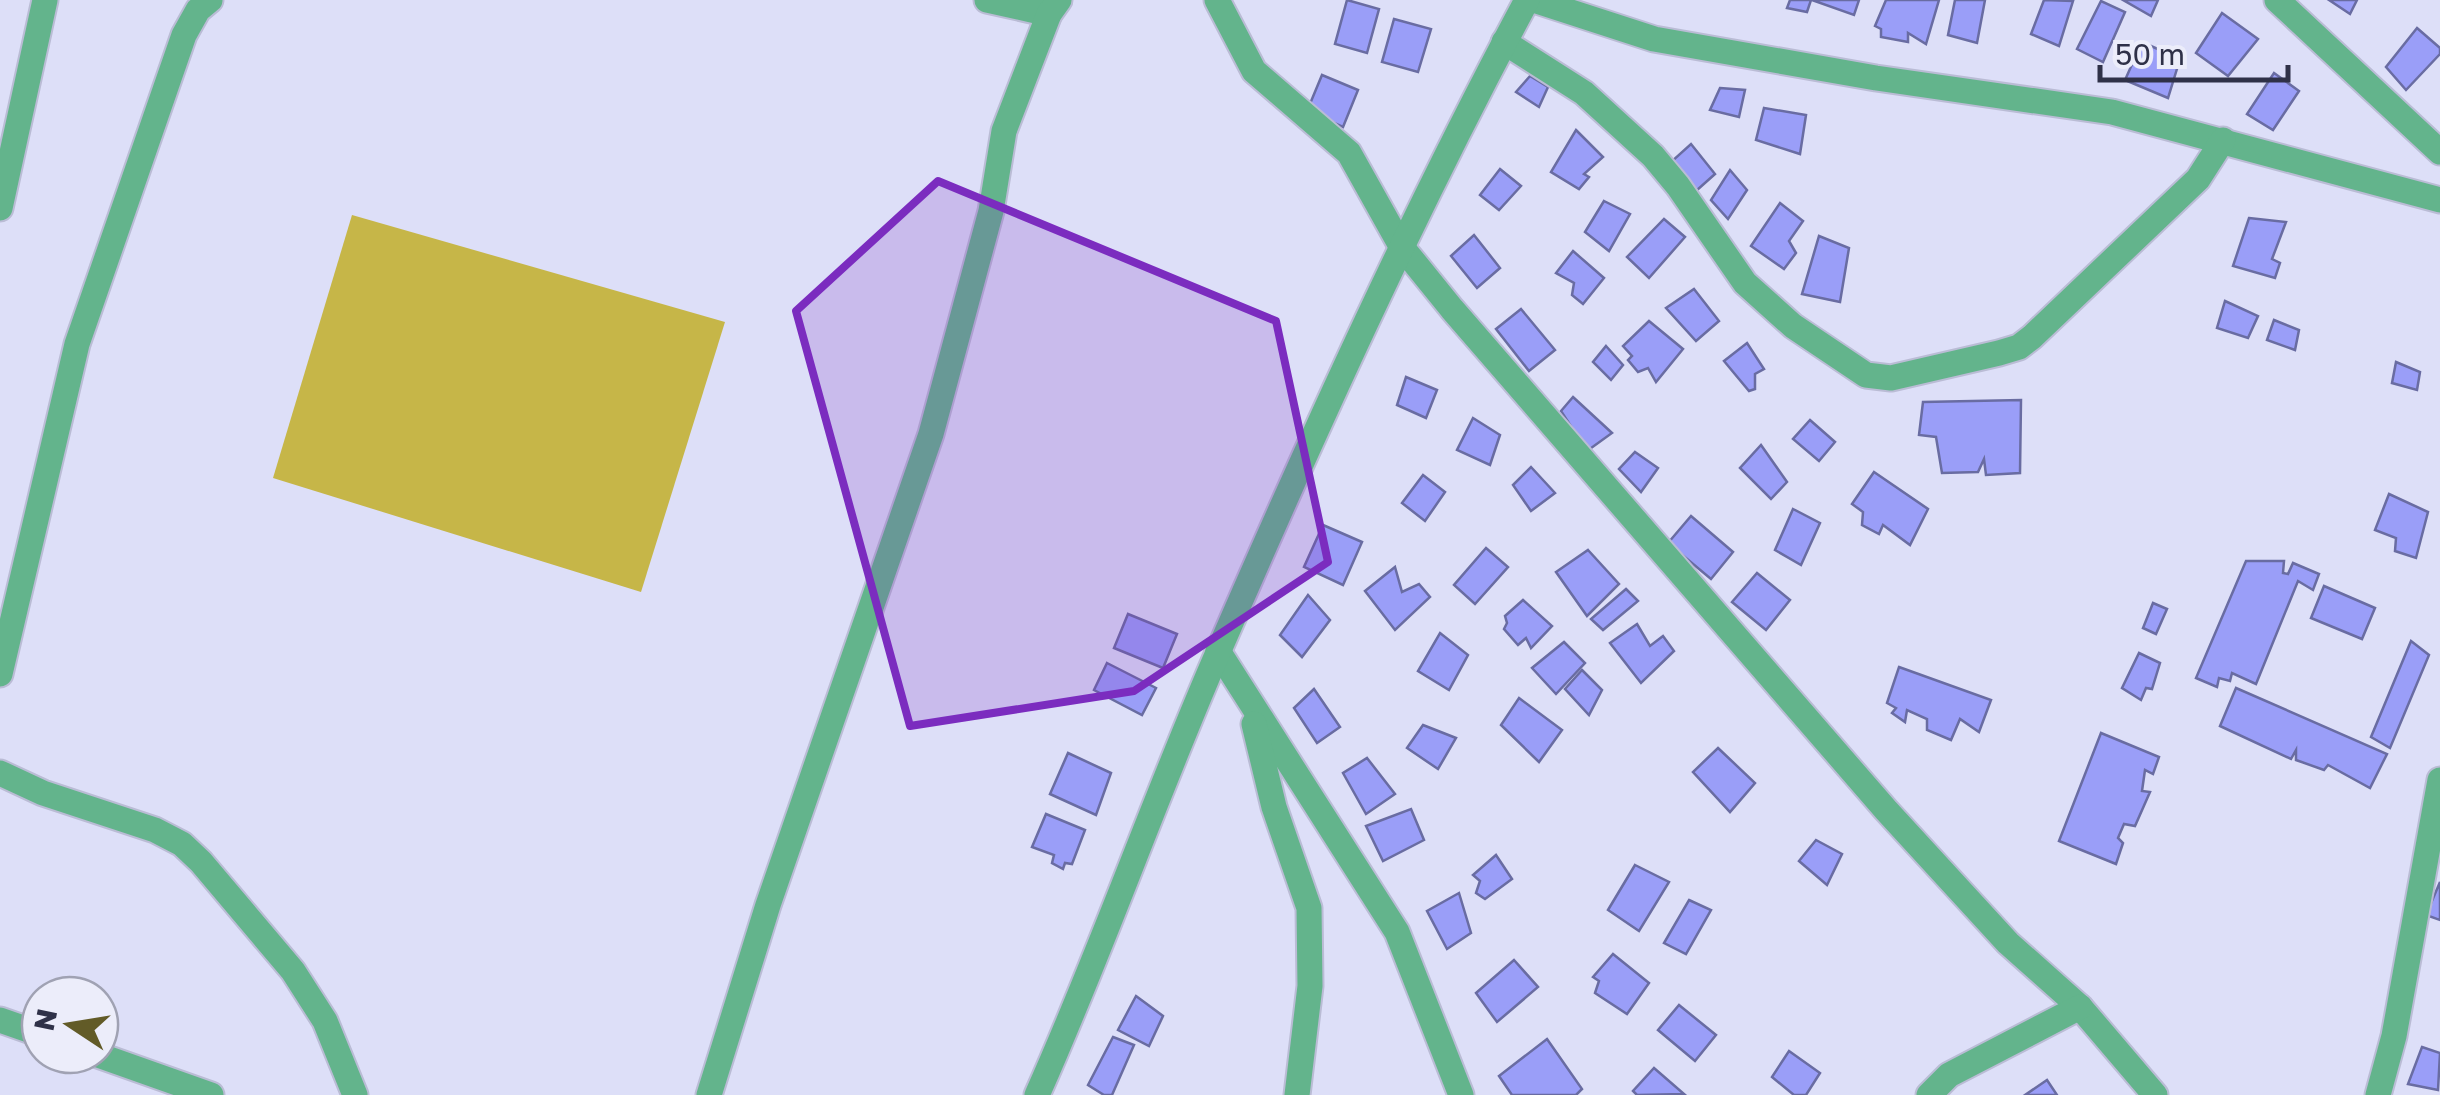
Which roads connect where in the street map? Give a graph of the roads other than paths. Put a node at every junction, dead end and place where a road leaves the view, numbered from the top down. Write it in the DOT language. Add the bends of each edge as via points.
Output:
graph roads {
  1 [pos="45,0"];
  2 [pos="210,0"];
  3 [pos="987,0"];
  4 [pos="1217,0"];
  5 [pos="1530,0"];
  6 [pos="2277,0"];
  7 [pos="1054,7"];
  8 [pos="1504,42"];
  9 [pos="2222,140"];
  10 [pos="2440,152"];
  11 [pos="2440,200"];
  12 [pos="0,208"];
  13 [pos="1401,246"];
  14 [pos="1218,651"];
  15 [pos="0,674"];
  16 [pos="1250,704"];
  17 [pos="0,773"];
  18 [pos="2440,780"];
  19 [pos="2080,1007"];
  20 [pos="120,1063"];
  21 [pos="211,1095"];
  22 [pos="356,1095"];
  23 [pos="709,1095"];
  24 [pos="1037,1095"];
  25 [pos="1297,1095"];
  26 [pos="1461,1095"];
  27 [pos="1928,1095"];
  28 [pos="2155,1095"];
  29 [pos="2378,1095"];
  1 -- 12 [label="street"];
  2 -- 15 [label="street" via="184,35 77,344"];
  3 -- 7 [label="street"];
  4 -- 13 [label="street" via="1254,71 1349,153"];
  5 -- 8 [label="street"];
  5 -- 9 [label="street" via="1654,38 2112,112"];
  6 -- 10 [label="street"];
  7 -- 23 [label="street" via="1004,130 991,211 931,434"];
  8 -- 9 [label="street" via="1584,93 1653,156 1767,304 1840,360 1891,378 1999,353 2032,337 2198,179"];
  8 -- 13 [label="street"];
  9 -- 11 [label="street"];
  13 -- 14 [label="street"];
  13 -- 19 [label="street" via="1886,810 2008,943"];
  14 -- 16 [label="street"];
  14 -- 24 [label="street"];
  16 -- 25 [label="street" via="1274,807 1309,908 1310,986"];
  16 -- 26 [label="street" via="1396,932"];
  17 -- 22 [label="street" via="154,830 202,862 293,971 325,1021"];
  18 -- 29 [label="street"];
  19 -- 27 [label="street" via="1949,1075"];
  19 -- 28 [label="street"];
  20 -- 21 [label="street"];
}
